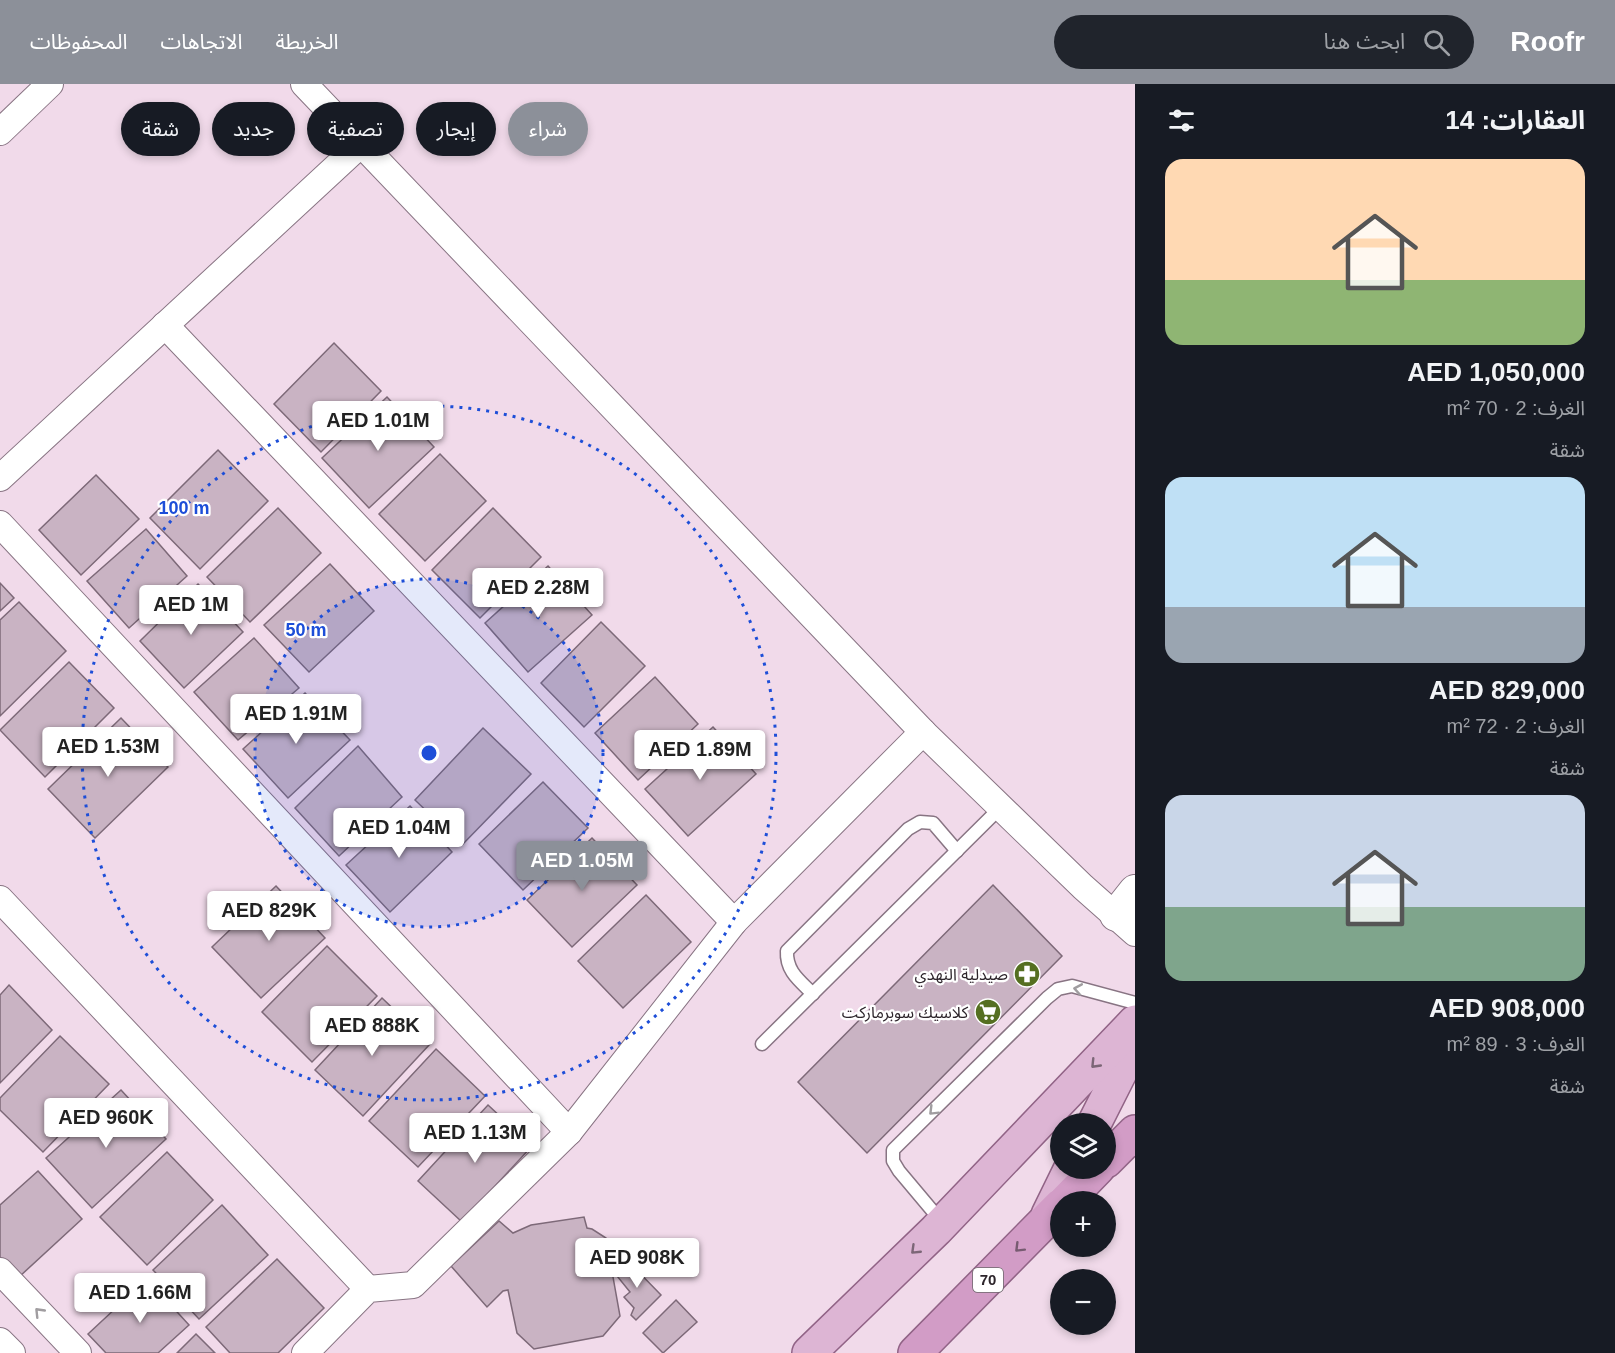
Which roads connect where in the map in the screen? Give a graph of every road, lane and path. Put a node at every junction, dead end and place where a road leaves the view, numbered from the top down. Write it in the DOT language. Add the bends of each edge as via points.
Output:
graph roads {
  1 [pos="50,84"];
  2 [pos="304,84"];
  3 [pos="321,102"];
  4 [pos="0,132"];
  5 [pos="347,156"];
  6 [pos="371,156"];
  7 [pos="165,325"];
  8 [pos="0,478"];
  9 [pos="0,524"];
  10 [pos="923,732"];
  11 [pos="1001,807"];
  12 [pos="957,851"];
  13 [pos="0,899"];
  14 [pos="1129,913"];
  15 [pos="734,922"];
  16 [pos="813,993"];
  17 [pos="1135,1003"];
  18 [pos="1135,1022"];
  19 [pos="1135,1043"];
  20 [pos="762,1044"];
  21 [pos="1100,1113"];
  22 [pos="569,1132"];
  23 [pos="1135,1132"];
  24 [pos="1116,1151"];
  25 [pos="1087,1179"];
  26 [pos="1076,1191"];
  27 [pos="1050,1217"];
  28 [pos="943,1223"];
  29 [pos="0,1271"];
  30 [pos="368,1290"];
  31 [pos="942,1326"];
  32 [pos="0,1341"];
  33 [pos="12,1353"];
  34 [pos="78,1353"];
  35 [pos="305,1353"];
  36 [pos="809,1353"];
  37 [pos="896,1353"];
  38 [pos="915,1353"];
  1 -- 4 [label="street"];
  2 -- 3 [label="street"];
  5 -- 7 [label="street"];
  6 -- 10 [label="street"];
  7 -- 8 [label="street"];
  7 -- 15 [label="street"];
  9 -- 22 [label="street"];
  10 -- 11 [label="street"];
  10 -- 15 [label="street"];
  11 -- 12 [label="lane"];
  11 -- 14 [label="street" via="1083,887"];
  12 -- 16 [label="lane"];
  12 -- 16 [label="lane" via="933,823 920,822 908,829 787,951 787,963 794,975"];
  13 -- 30 [label="street"];
  15 -- 22 [label="street"];
  16 -- 20 [label="lane"];
  17 -- 28 [label="lane, one-way" via="1072,986 1058,989 893,1150 893,1161 899,1171"];
  18 -- 28 [label="main road, one-way"];
  19 -- 21 [label="main road"];
  22 -- 30 [label="street" via="413,1285"];
  23 -- 24 [label="highway"];
  25 -- 26 [label="highway, 70"];
  27 -- 31 [label="highway, 70, one-way"];
  28 -- 36 [label="main road, one-way"];
  34 -- 29 [label="street, one-way"];
  30 -- 35 [label="street"];
  31 -- 37 [label="main road"];
  31 -- 38 [label="highway, 70"];
  32 -- 33 [label="street"];
}
